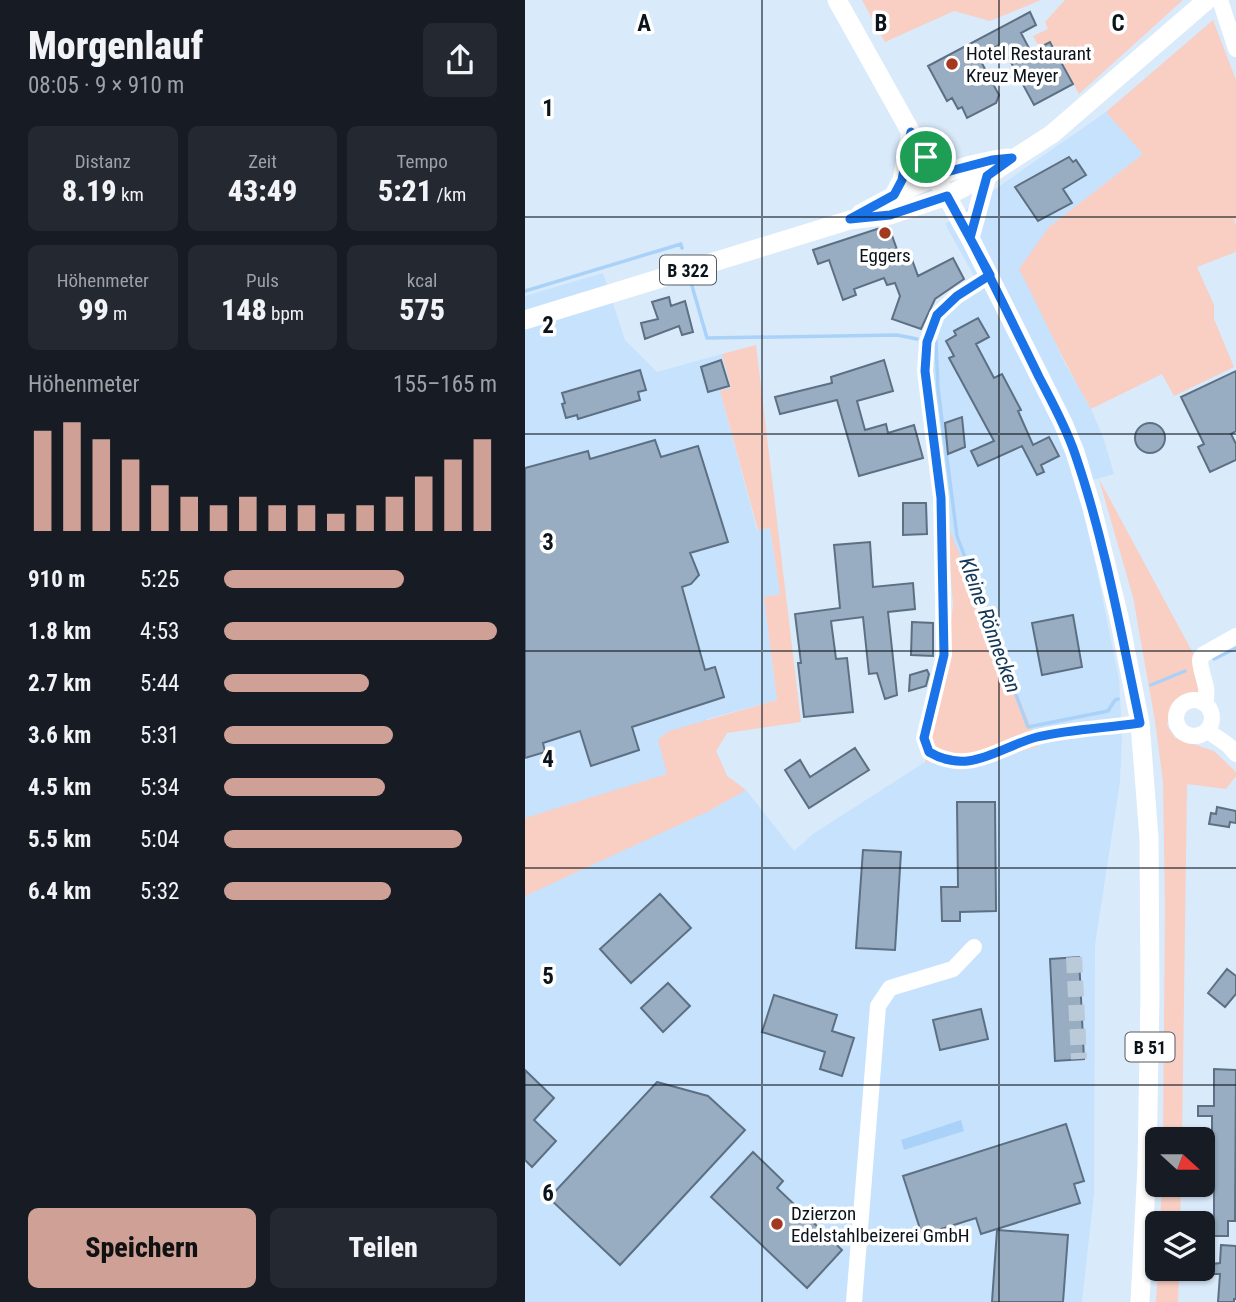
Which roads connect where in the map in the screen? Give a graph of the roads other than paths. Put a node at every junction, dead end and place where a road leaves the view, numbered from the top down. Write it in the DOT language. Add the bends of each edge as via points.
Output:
graph roads {
  1 [pos="837,0"];
  2 [pos="1207,0"];
  3 [pos="1220,0"];
  4 [pos="1236,49"];
  5 [pos="911,132"];
  6 [pos="1012,158"];
  7 [pos="935,175"];
  8 [pos="987,176"];
  9 [pos="894,195"];
  10 [pos="947,196"];
  11 [pos="850,219"];
  12 [pos="970,238"];
  13 [pos="990,275"];
  14 [pos="525,320"];
  15 [pos="1236,636"];
  16 [pos="1205,703"];
  17 [pos="1140,723"];
  18 [pos="1207,731"];
  19 [pos="1236,754"];
  20 [pos="974,947"];
  21 [pos="854,1302"];
  22 [pos="1140,1302"];
  1 -- 5 [label="main road, B 51"];
  2 -- 6 [label="main road, B 322" via="1067,122"];
  3 -- 4 [label="street"];
  5 -- 7 [label="main road, B 51"];
  5 -- 9 [label="main road" via="902,180"];
  6 -- 7 [label="main road, B 322"];
  6 -- 8 [label="main road, B 322"];
  7 -- 9 [label="main road, B 322"];
  7 -- 10 [label="main road, B 51"];
  8 -- 10 [label="main road, B 322"];
  8 -- 12 [label="main road"];
  9 -- 11 [label="main road, B 322"];
  10 -- 11 [label="main road, B 322" via="890,215"];
  10 -- 12 [label="main road, B 51"];
  11 -- 14 [label="main road, B 322"];
  12 -- 13 [label="main road, B 51"];
  13 -- 17 [label="main road, B 51" via="1075,452 1119,617"];
  13 -- 17 [label="street" via="937,315 927,342 925,371 941,498 944,655 924,738 929,752 963,762 1036,737"];
  15 -- 16 [label="street" via="1199,659 1207,686"];
  16 -- 18 [label="street" via="1213,718"];
  16 -- 18 [label="street" via="1184,702 1175,720 1185,734 1199,736"];
  17 -- 22 [label="main road, B 51" via="1149,838 1150,994"];
  18 -- 19 [label="street"];
  20 -- 21 [label="street" via="953,969 890,988 878,1006"];
}
